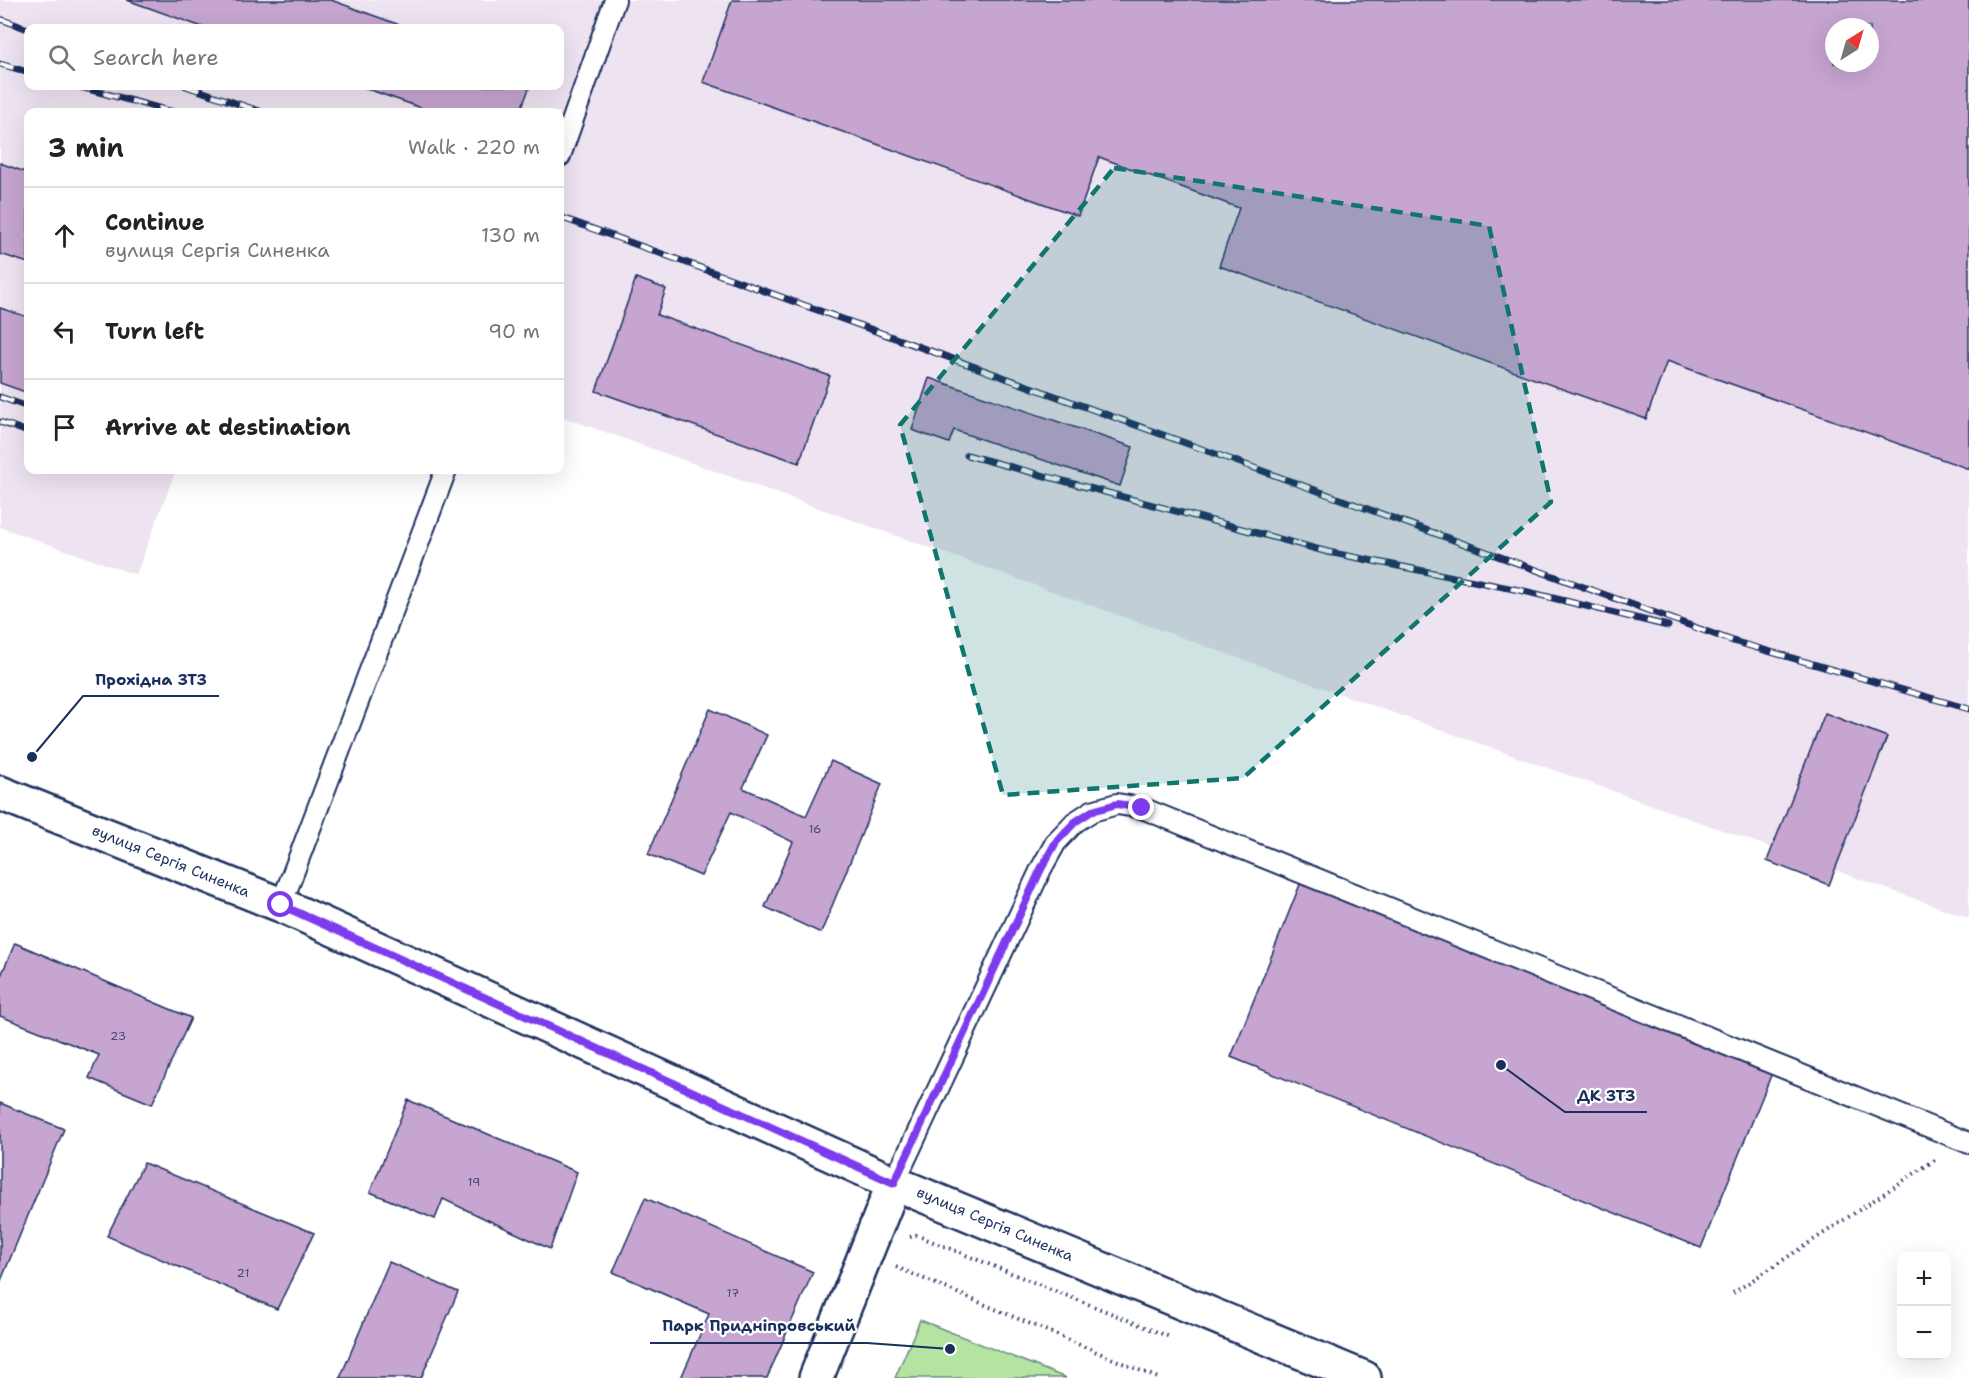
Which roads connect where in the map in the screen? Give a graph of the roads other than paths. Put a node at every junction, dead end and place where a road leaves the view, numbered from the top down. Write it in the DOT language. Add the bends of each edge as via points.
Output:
graph roads {
  1 [pos="615,0"];
  2 [pos="564,145"];
  3 [pos="444,474"];
  4 [pos="0,793"];
  5 [pos="281,905"];
  6 [pos="1967,1142"];
  7 [pos="894,1183"];
  8 [pos="816,1378"];
  9 [pos="1364,1378"];
  1 -- 2 [label="lane"];
  3 -- 5 [label="lane"];
  4 -- 5 [label="street, вулиця Сергія Синенка"];
  5 -- 7 [label="street, вулиця Сергія Синенка"];
  6 -- 7 [label="lane" via="1142,808 1117,804 1092,811 1056,842"];
  7 -- 8 [label="street"];
  7 -- 9 [label="street, вулиця Сергія Синенка"];
}
